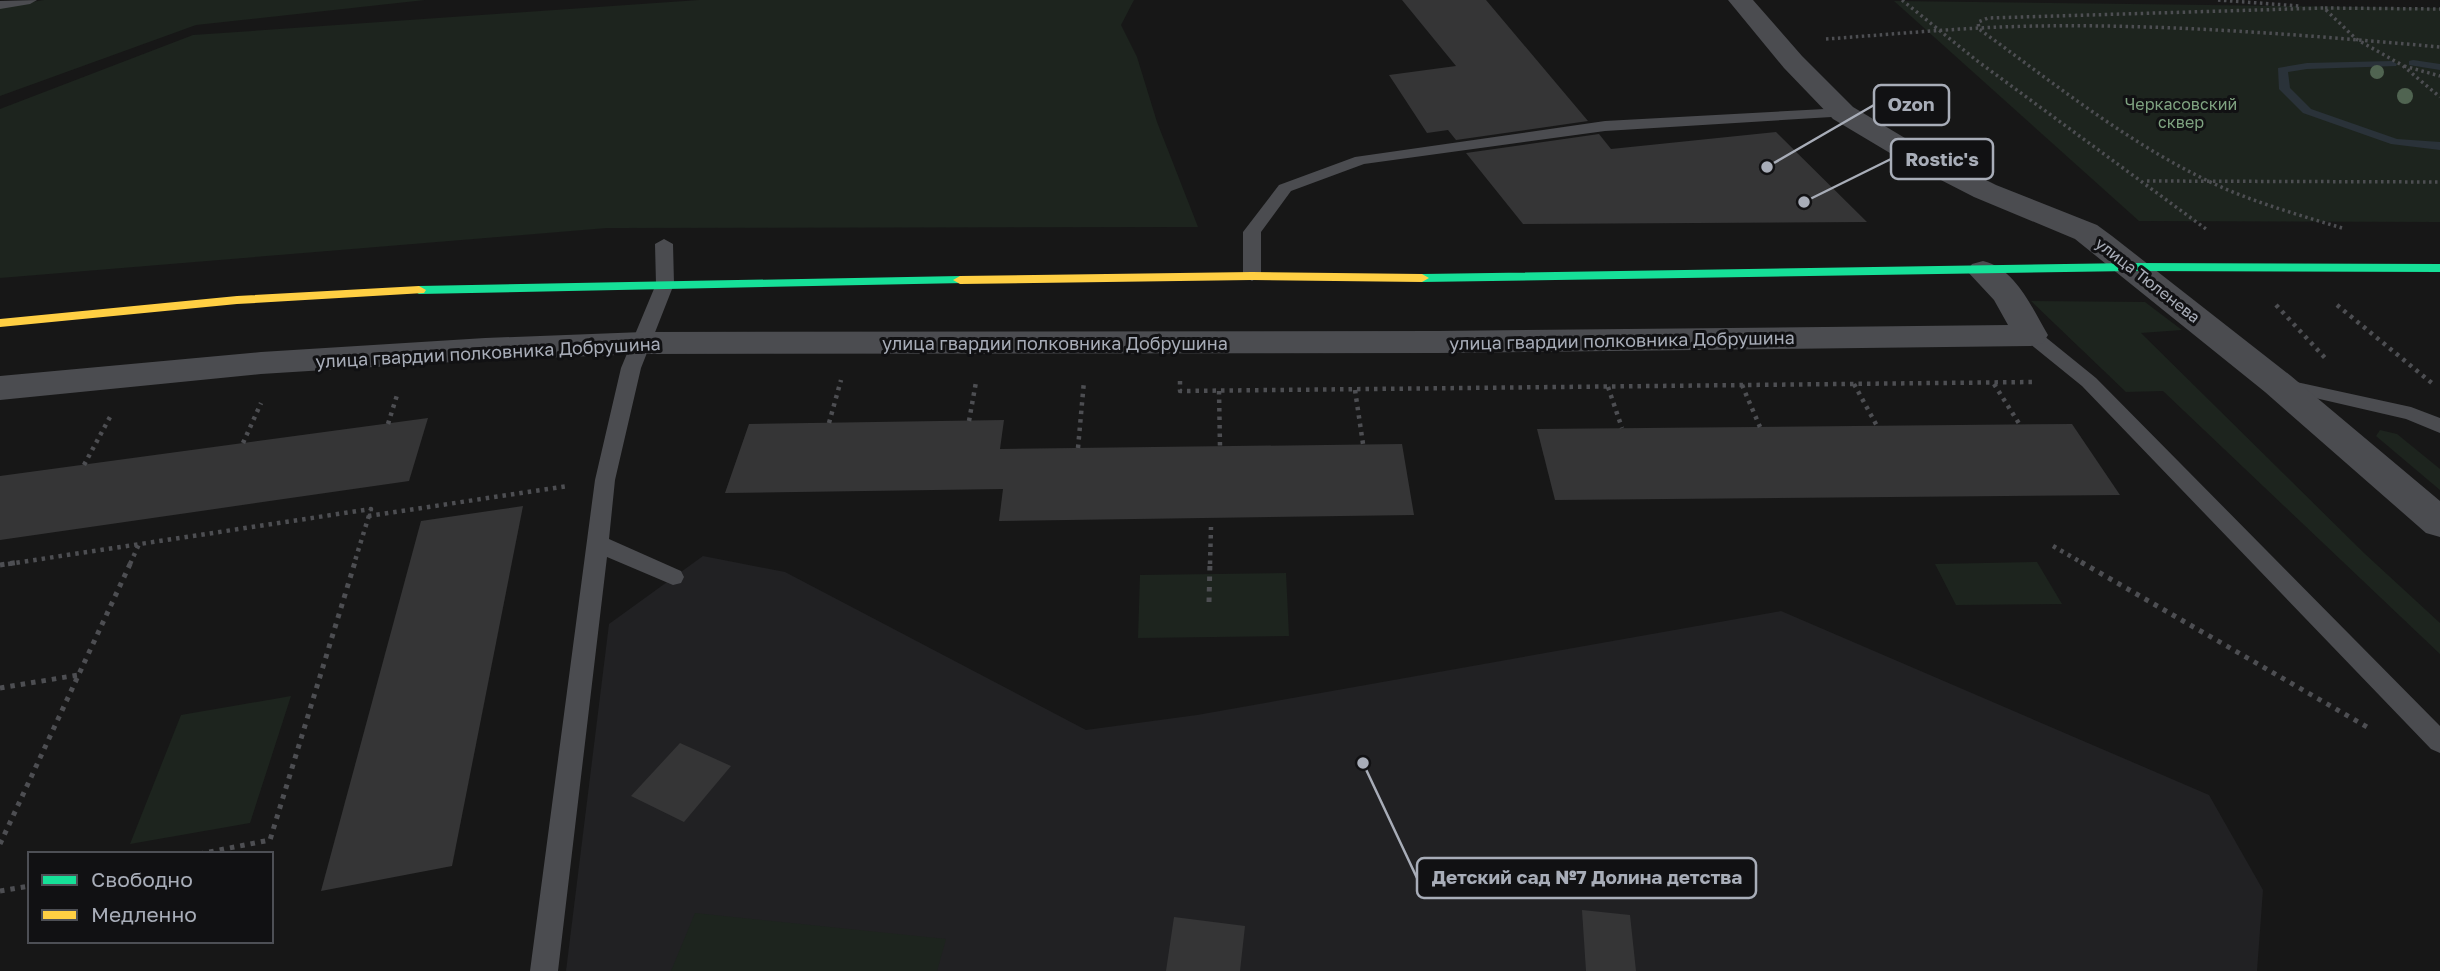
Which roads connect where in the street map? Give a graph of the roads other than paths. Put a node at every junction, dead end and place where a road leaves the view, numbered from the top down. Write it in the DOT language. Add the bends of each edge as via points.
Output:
graph roads {
  1 [pos="30,0"];
  2 [pos="1740,0"];
  3 [pos="0,5"];
  4 [pos="1843,113"];
  5 [pos="664,244"];
  6 [pos="2132,267"];
  7 [pos="2440,268"];
  8 [pos="1983,271"];
  9 [pos="1252,276"];
  10 [pos="665,284"];
  11 [pos="0,323"];
  12 [pos="2031,335"];
  13 [pos="643,343"];
  14 [pos="2278,384"];
  15 [pos="0,388"];
  16 [pos="2440,426"];
  17 [pos="2440,523"];
  18 [pos="596,542"];
  19 [pos="673,578"];
  20 [pos="2440,742"];
  21 [pos="544,971"];
  1 -- 3 [label="lane"];
  2 -- 4 [label="street, улица Тюленева"];
  4 -- 6 [label="street, улица Тюленева" via="1985,191 2086,232"];
  4 -- 9 [label="lane" via="1605,126 1361,160 1285,188 1252,232"];
  5 -- 10 [label="lane"];
  6 -- 7 [label="street"];
  6 -- 8 [label="street"];
  6 -- 14 [label="street, улица Тюленева"];
  8 -- 9 [label="street"];
  8 -- 12 [label="street" via="2008,295"];
  9 -- 10 [label="street"];
  10 -- 11 [label="street" via="445,288 237,300"];
  10 -- 13 [label="lane"];
  12 -- 13 [label="street, улица гвардии полковника Добрушина"];
  12 -- 20 [label="lane" via="2089,382"];
  13 -- 15 [label="street, улица гвардии полковника Добрушина" via="261,363"];
  13 -- 18 [label="lane" via="631,368"];
  14 -- 16 [label="lane, улица Тюленева" via="2411,414"];
  14 -- 17 [label="street, улица Тюленева"];
  18 -- 19 [label="lane"];
  18 -- 21 [label="lane"];
}
